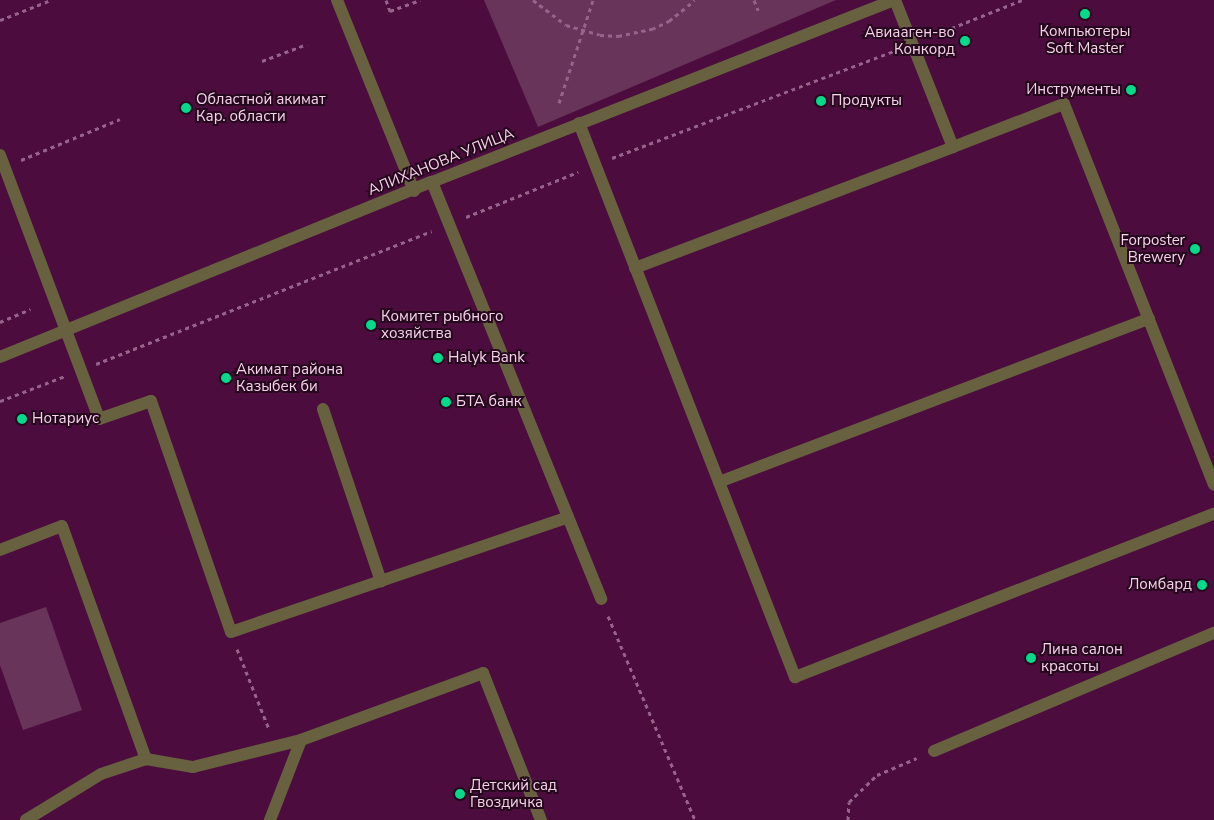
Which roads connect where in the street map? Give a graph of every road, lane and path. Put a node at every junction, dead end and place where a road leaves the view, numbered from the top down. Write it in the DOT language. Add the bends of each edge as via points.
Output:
graph roads {
  1 [pos="51,0"];
  2 [pos="337,0"];
  3 [pos="386,0"];
  4 [pos="420,0"];
  5 [pos="534,0"];
  6 [pos="592,0"];
  7 [pos="695,0"];
  8 [pos="754,0"];
  9 [pos="895,0"];
  10 [pos="1022,0"];
  11 [pos="758,10"];
  12 [pos="0,20"];
  13 [pos="582,31"];
  14 [pos="307,44"];
  15 [pos="912,44"];
  16 [pos="262,61"];
  17 [pos="559,103"];
  18 [pos="120,119"];
  19 [pos="579,123"];
  20 [pos="953,147"];
  21 [pos="0,155"];
  22 [pos="595,165"];
  23 [pos="5,167"];
  24 [pos="432,182"];
  25 [pos="414,191"];
  26 [pos="449,224"];
  27 [pos="635,268"];
  28 [pos="30,309"];
  29 [pos="1149,319"];
  30 [pos="0,322"];
  31 [pos="68,329"];
  32 [pos="0,357"];
  33 [pos="82,370"];
  34 [pos="0,401"];
  35 [pos="323,409"];
  36 [pos="719,482"];
  37 [pos="1214,485"];
  38 [pos="1214,514"];
  39 [pos="568,517"];
  40 [pos="0,550"];
  41 [pos="381,581"];
  42 [pos="601,599"];
  43 [pos="231,632"];
  44 [pos="1214,634"];
  45 [pos="301,740"];
  46 [pos="276,746"];
  47 [pos="934,751"];
  48 [pos="146,759"];
  49 [pos="26,820"];
  50 [pos="270,820"];
  51 [pos="541,820"];
  52 [pos="695,820"];
  53 [pos="848,820"];
  1 -- 12 [label="path"];
  2 -- 25 [label="street"];
  3 -- 4 [label="path" via="390,10"];
  5 -- 13 [label="path" via="566,26"];
  6 -- 13 [label="path"];
  7 -- 13 [label="path" via="668,22 636,34 600,35"];
  8 -- 11 [label="path"];
  9 -- 15 [label="street"];
  9 -- 19 [label="street, АЛИХАНОВА УЛИЦА"];
  10 -- 15 [label="path"];
  13 -- 17 [label="path"];
  14 -- 16 [label="path"];
  15 -- 20 [label="street"];
  15 -- 22 [label="path"];
  18 -- 23 [label="path"];
  19 -- 22 [label="street"];
  19 -- 24 [label="street, АЛИХАНОВА УЛИЦА"];
  20 -- 27 [label="street"];
  20 -- 29 [label="street" via="1064,104"];
  21 -- 23 [label="street"];
  22 -- 26 [label="path"];
  22 -- 27 [label="street"];
  23 -- 31 [label="street"];
  24 -- 25 [label="street, АЛИХАНОВА УЛИЦА"];
  24 -- 26 [label="street"];
  25 -- 31 [label="street, АЛИХАНОВА УЛИЦА"];
  26 -- 33 [label="path"];
  26 -- 39 [label="street"];
  27 -- 36 [label="street"];
  28 -- 30 [label="path"];
  29 -- 36 [label="street"];
  29 -- 37 [label="street"];
  31 -- 32 [label="street, АЛИХАНОВА УЛИЦА"];
  31 -- 33 [label="street"];
  33 -- 34 [label="path"];
  33 -- 43 [label="street" via="100,419 151,400"];
  35 -- 41 [label="street"];
  36 -- 38 [label="street" via="795,677"];
  39 -- 41 [label="street"];
  39 -- 42 [label="street"];
  40 -- 48 [label="street" via="62,526"];
  41 -- 43 [label="street"];
  42 -- 52 [label="path"];
  43 -- 46 [label="path"];
  44 -- 47 [label="street"];
  45 -- 46 [label="street"];
  45 -- 50 [label="street"];
  45 -- 51 [label="street" via="483,673"];
  46 -- 48 [label="street" via="193,767"];
  47 -- 53 [label="path" via="877,775 848,802"];
  48 -- 49 [label="street" via="101,774"];
}
